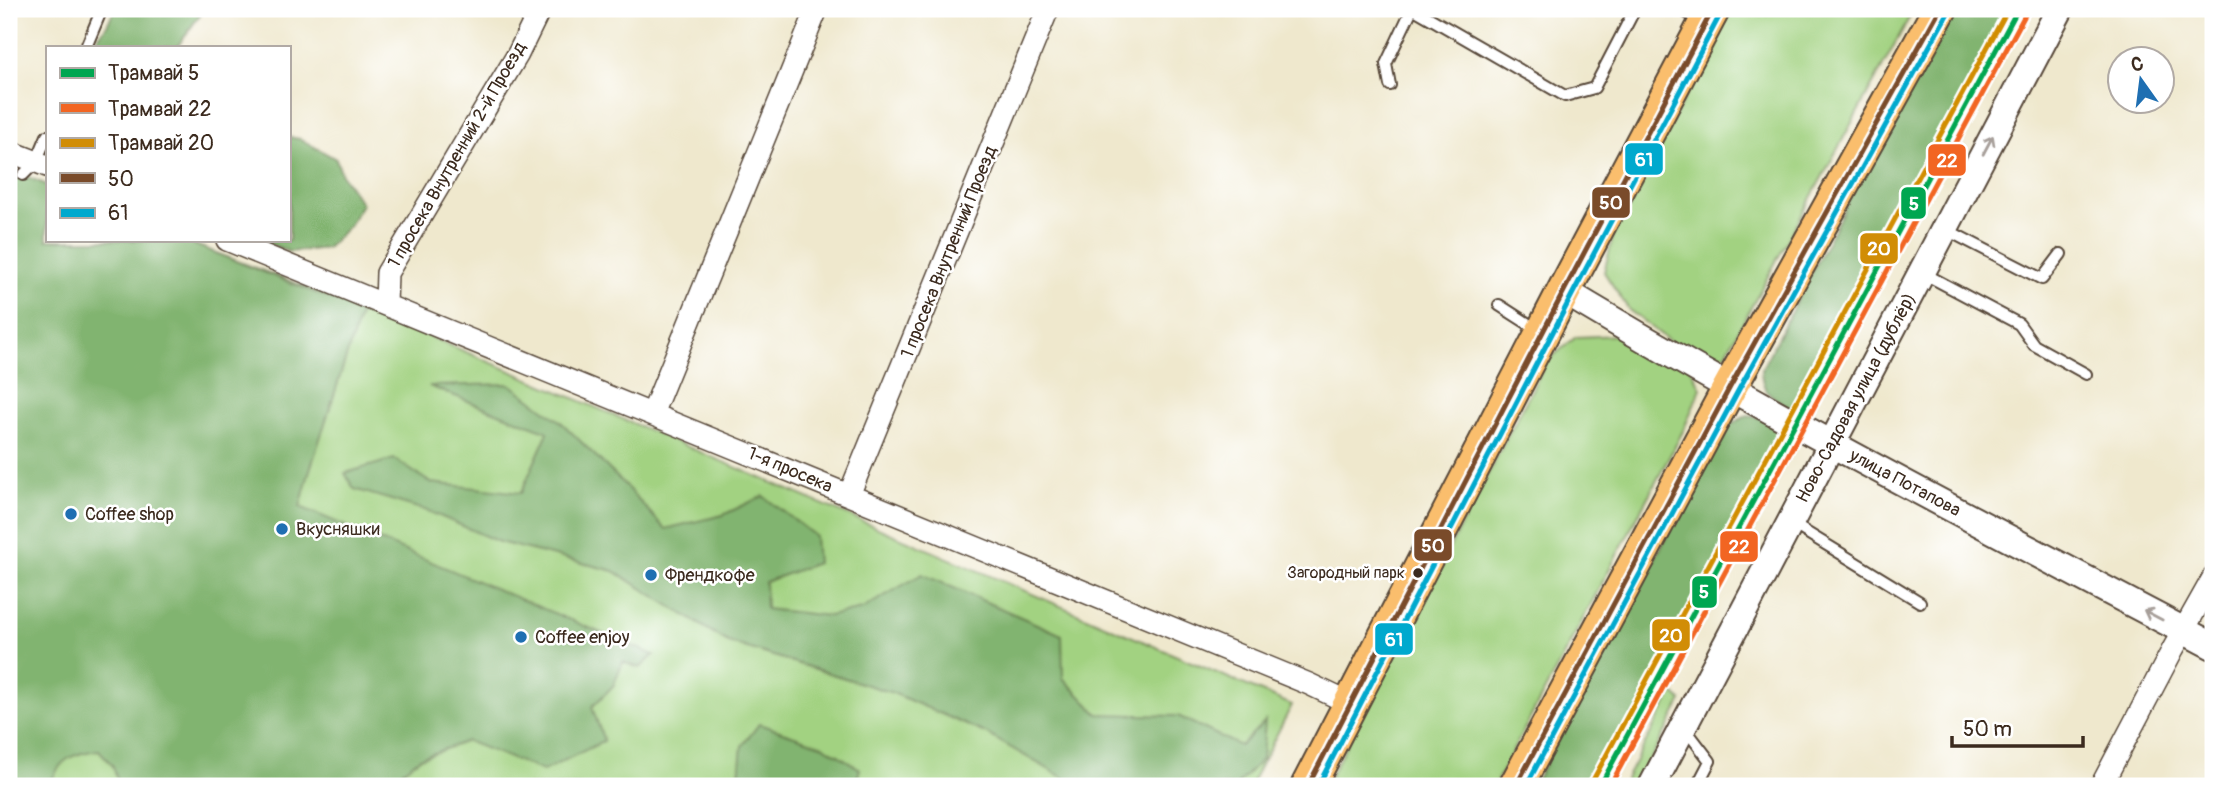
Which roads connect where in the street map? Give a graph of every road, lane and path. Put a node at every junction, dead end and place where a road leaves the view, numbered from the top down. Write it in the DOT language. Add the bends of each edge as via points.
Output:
graph roads {
  1 [pos="102,9"];
  2 [pos="540,9"];
  3 [pos="817,9"];
  4 [pos="1048,9"];
  5 [pos="1413,9"];
  6 [pos="1635,9"];
  7 [pos="1940,9"];
  8 [pos="2060,9"];
  9 [pos="1700,14"];
  10 [pos="86,46"];
  11 [pos="1390,85"];
  12 [pos="46,139"];
  13 [pos="9,151"];
  14 [pos="35,168"];
  15 [pos="1944,229"];
  16 [pos="232,242"];
  17 [pos="2061,254"];
  18 [pos="1922,272"];
  19 [pos="1564,291"];
  20 [pos="386,305"];
  21 [pos="1499,305"];
  22 [pos="1543,333"];
  23 [pos="2086,374"];
  24 [pos="1730,387"];
  25 [pos="652,414"];
  26 [pos="1831,444"];
  27 [pos="849,495"];
  28 [pos="1791,523"];
  29 [pos="2213,578"];
  30 [pos="1920,602"];
  31 [pos="2183,631"];
  32 [pos="2213,646"];
  33 [pos="1351,704"];
  34 [pos="1683,726"];
  35 [pos="1308,786"];
  36 [pos="1516,786"];
  37 [pos="1652,786"];
  38 [pos="1697,786"];
  39 [pos="2101,786"];
  1 -- 10 [label="lane"];
  2 -- 20 [label="street, 1 просека Внутренний 2-й Проезд" via="518,54 387,273"];
  3 -- 25 [label="street"];
  4 -- 27 [label="street, 1 просека Внутренний Проезд"];
  5 -- 6 [label="lane" via="1566,96 1594,88"];
  5 -- 11 [label="lane" via="1386,64"];
  7 -- 24 [label="main road"];
  15 -- 8 [label="street, Ново-Садовая улица (дублёр), one-way"];
  9 -- 19 [label="main road"];
  12 -- 14 [label="lane"];
  13 -- 14 [label="street"];
  15 -- 17 [label="lane" via="2042,279"];
  15 -- 18 [label="street, Ново-Садовая улица (дублёр)"];
  16 -- 20 [label="street, 1-я просека"];
  18 -- 23 [label="lane" via="2019,324 2034,345"];
  18 -- 26 [label="street, Ново-Садовая улица (дублёр)"];
  19 -- 22 [label="main road"];
  19 -- 24 [label="street, улица Потапова"];
  20 -- 25 [label="street, 1-я просека"];
  21 -- 22 [label="lane"];
  22 -- 33 [label="main road"];
  24 -- 26 [label="street, улица Потапова"];
  24 -- 36 [label="main road"];
  25 -- 27 [label="street, 1-я просека"];
  26 -- 28 [label="street, Ново-Садовая улица (дублёр)"];
  31 -- 26 [label="street, улица Потапова, one-way"];
  27 -- 33 [label="street, 1-я просека"];
  28 -- 30 [label="lane"];
  28 -- 34 [label="street, Ново-Садовая улица (дублёр)"];
  29 -- 31 [label="street"];
  31 -- 32 [label="street, улица Потапова"];
  31 -- 39 [label="street"];
  33 -- 35 [label="main road"];
  34 -- 37 [label="street, Ново-Садовая улица (дублёр)"];
  34 -- 38 [label="lane" via="1710,761"];
}
